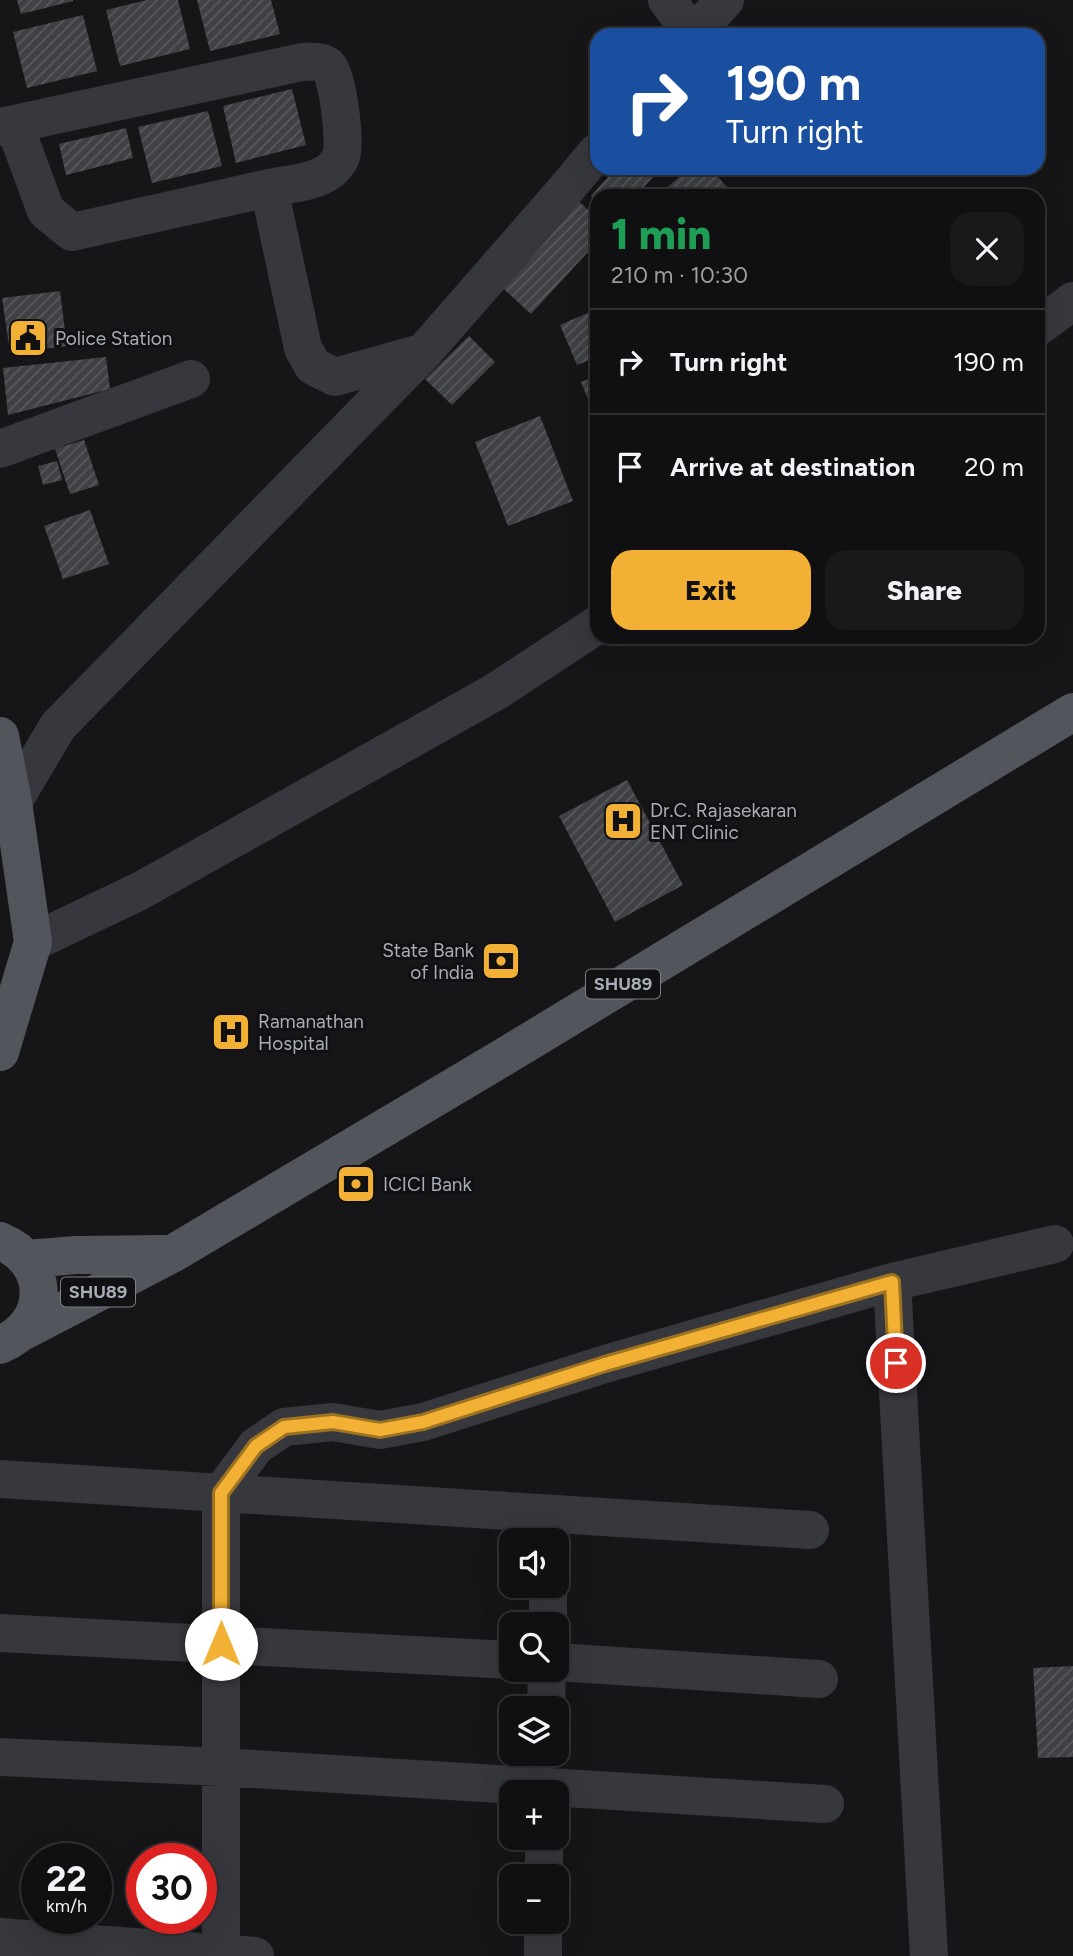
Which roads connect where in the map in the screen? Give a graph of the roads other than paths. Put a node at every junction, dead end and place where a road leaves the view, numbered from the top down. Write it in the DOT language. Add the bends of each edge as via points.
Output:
graph roads {
  1 [pos="667,0"];
  2 [pos="725,0"];
  3 [pos="688,28"];
  4 [pos="699,28"];
  5 [pos="7,126"];
  6 [pos="590,160"];
  7 [pos="269,188"];
  8 [pos="1073,301"];
  9 [pos="1045,322"];
  10 [pos="423,353"];
  11 [pos="191,379"];
  12 [pos="0,449"];
  13 [pos="590,630"];
  14 [pos="1073,712"];
  15 [pos="0,736"];
  16 [pos="11,826"];
  17 [pos="33,942"];
  18 [pos="0,1052"];
  19 [pos="7,1242"];
  20 [pos="1055,1244"];
  21 [pos="172,1254"];
  22 [pos="892,1282"];
  23 [pos="12,1338"];
  24 [pos="0,1479"];
  25 [pos="221,1493"];
  26 [pos="549,1527"];
  27 [pos="810,1530"];
  28 [pos="0,1633"];
  29 [pos="221,1644"];
  30 [pos="499,1659"];
  31 [pos="569,1663"];
  32 [pos="819,1679"];
  33 [pos="0,1757"];
  34 [pos="221,1767"];
  35 [pos="545,1777"];
  36 [pos="825,1804"];
  37 [pos="543,1934"];
  38 [pos="0,1937"];
  39 [pos="238,1955"];
  40 [pos="543,1956"];
  41 [pos="929,1956"];
  1 -- 3 [label="street"];
  2 -- 4 [label="street"];
  5 -- 7 [label="street" via="46,211 72,232"];
  5 -- 7 [label="street" via="302,62 328,66 335,78 341,156 319,177"];
  6 -- 10 [label="street"];
  7 -- 10 [label="street" via="303,348 313,366 335,377"];
  8 -- 9 [label="street"];
  10 -- 16 [label="street" via="58,726"];
  11 -- 12 [label="street"];
  13 -- 17 [label="street" via="495,692 140,891"];
  14 -- 21 [label="main road, SHU89"];
  15 -- 16 [label="main road"];
  16 -- 17 [label="main road"];
  17 -- 18 [label="main road"];
  19 -- 21 [label="main road, SHU89" via="76,1255"];
  19 -- 23 [label="main road, SHU89" via="35,1273 39,1288 33,1318"];
  20 -- 22 [label="street"];
  21 -- 23 [label="main road, SHU89"];
  22 -- 25 [label="street" via="605,1364 423,1422 380,1430 333,1422 284,1427 256,1446"];
  22 -- 41 [label="street"];
  24 -- 25 [label="street"];
  25 -- 26 [label="street"];
  25 -- 29 [label="street"];
  26 -- 27 [label="street"];
  28 -- 29 [label="street"];
  29 -- 30 [label="street"];
  29 -- 34 [label="street"];
  31 -- 32 [label="street"];
  33 -- 34 [label="street"];
  34 -- 35 [label="street"];
  34 -- 39 [label="street"];
  35 -- 36 [label="street"];
  37 -- 40 [label="street"];
  38 -- 39 [label="street"];
}
